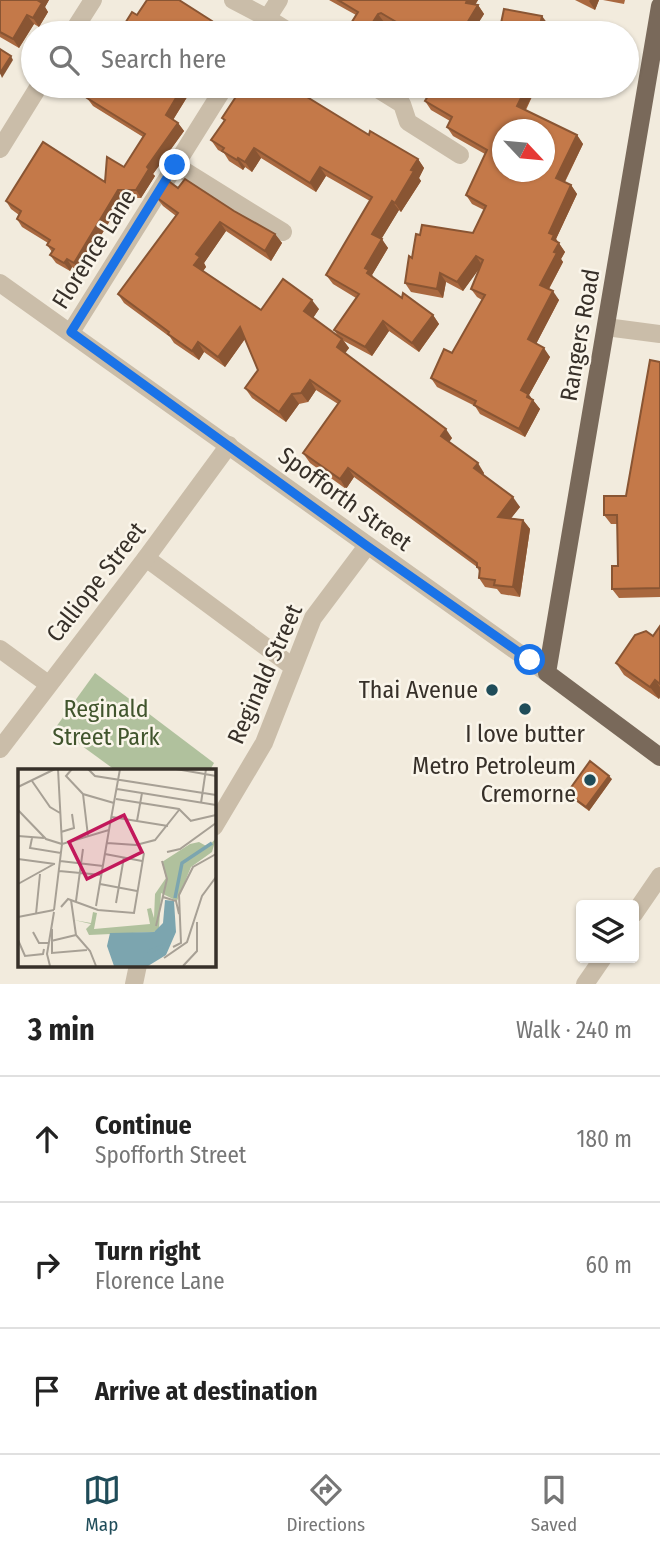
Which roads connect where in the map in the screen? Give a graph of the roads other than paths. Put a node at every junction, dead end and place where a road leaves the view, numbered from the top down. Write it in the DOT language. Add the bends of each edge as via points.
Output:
graph roads {
  1 [pos="93,0"];
  2 [pos="233,0"];
  3 [pos="279,0"];
  4 [pos="660,6"];
  5 [pos="80,21"];
  6 [pos="257,21"];
  7 [pos="266,21"];
  8 [pos="32,98"];
  9 [pos="217,98"];
  10 [pos="392,98"];
  11 [pos="0,149"];
  12 [pos="460,155"];
  13 [pos="175,165"];
  14 [pos="283,232"];
  15 [pos="0,283"];
  16 [pos="606,327"];
  17 [pos="71,332"];
  18 [pos="660,334"];
  19 [pos="229,445"];
  20 [pos="367,546"];
  21 [pos="146,558"];
  22 [pos="0,649"];
  23 [pos="293,667"];
  24 [pos="547,673"];
  25 [pos="48,684"];
  26 [pos="0,749"];
  27 [pos="660,757"];
  28 [pos="215,825"];
  29 [pos="660,876"];
  30 [pos="639,907"];
  31 [pos="600,963"];
  32 [pos="585,984"];
  1 -- 5 [label="street"];
  2 -- 6 [label="street"];
  3 -- 7 [label="street"];
  4 -- 16 [label="main road, Rangers Road"];
  8 -- 11 [label="street"];
  9 -- 13 [label="street, Florence Lane"];
  10 -- 12 [label="street" via="402,104 408,122"];
  13 -- 14 [label="street"];
  13 -- 17 [label="street, Florence Lane"];
  15 -- 17 [label="street, Spofforth Street"];
  16 -- 18 [label="street"];
  16 -- 24 [label="main road, Rangers Road"];
  17 -- 19 [label="street, Spofforth Street"];
  19 -- 20 [label="street, Spofforth Street"];
  19 -- 21 [label="street, Calliope Street"];
  20 -- 23 [label="street, Reginald Street" via="313,618"];
  20 -- 24 [label="street, Spofforth Street"];
  21 -- 23 [label="street"];
  21 -- 25 [label="street, Calliope Street"];
  22 -- 25 [label="street"];
  23 -- 28 [label="street, Reginald Street" via="264,743"];
  24 -- 27 [label="main road, Spofforth Street"];
  25 -- 26 [label="street, Calliope Street"];
  29 -- 30 [label="street"];
  31 -- 32 [label="street"];
}
